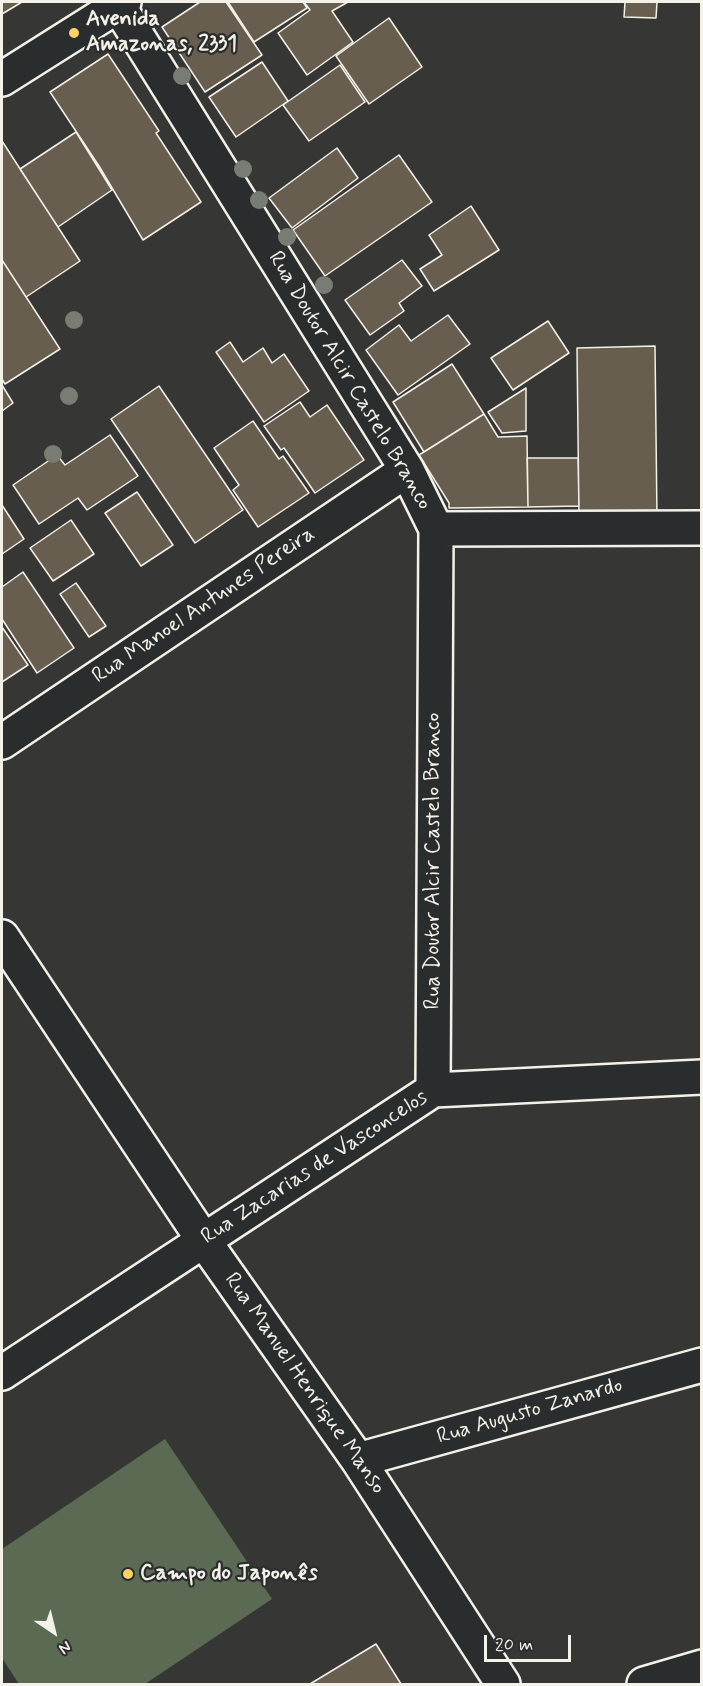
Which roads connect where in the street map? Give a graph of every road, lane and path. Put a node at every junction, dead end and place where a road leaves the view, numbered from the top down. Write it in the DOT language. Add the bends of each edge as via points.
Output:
graph roads {
  1 [pos="120,3"];
  2 [pos="2,79"];
  3 [pos="407,470"];
  4 [pos="702,528"];
  5 [pos="436,529"];
  6 [pos="2,742"];
  7 [pos="2,937"];
  8 [pos="702,1077"];
  9 [pos="433,1090"];
  10 [pos="204,1241"];
  11 [pos="702,1365"];
  12 [pos="2,1373"];
  13 [pos="358,1460"];
  14 [pos="702,1666"];
  15 [pos="503,1684"];
  16 [pos="644,1684"];
  1 -- 2 [label="street"];
  1 -- 3 [label="street, Rua Doutor Alcir Castelo Branco"];
  3 -- 5 [label="street, Rua Doutor Alcir Castelo Branco"];
  3 -- 6 [label="street, Rua Manoel Antunes Pereira"];
  4 -- 5 [label="street"];
  5 -- 9 [label="street, Rua Doutor Alcir Castelo Branco"];
  7 -- 10 [label="street, Rua Manuel Henrique Manso"];
  8 -- 9 [label="street, Rua Zacarias de Vasconcelos"];
  9 -- 10 [label="street, Rua Zacarias de Vasconcelos"];
  10 -- 12 [label="street, Rua Zacarias de Vasconcelos"];
  10 -- 13 [label="street, Rua Manuel Henrique Manso"];
  11 -- 13 [label="street, Rua Augusto Zanardo"];
  13 -- 15 [label="street, Rua Manuel Henrique Manso"];
  14 -- 16 [label="street"];
}
